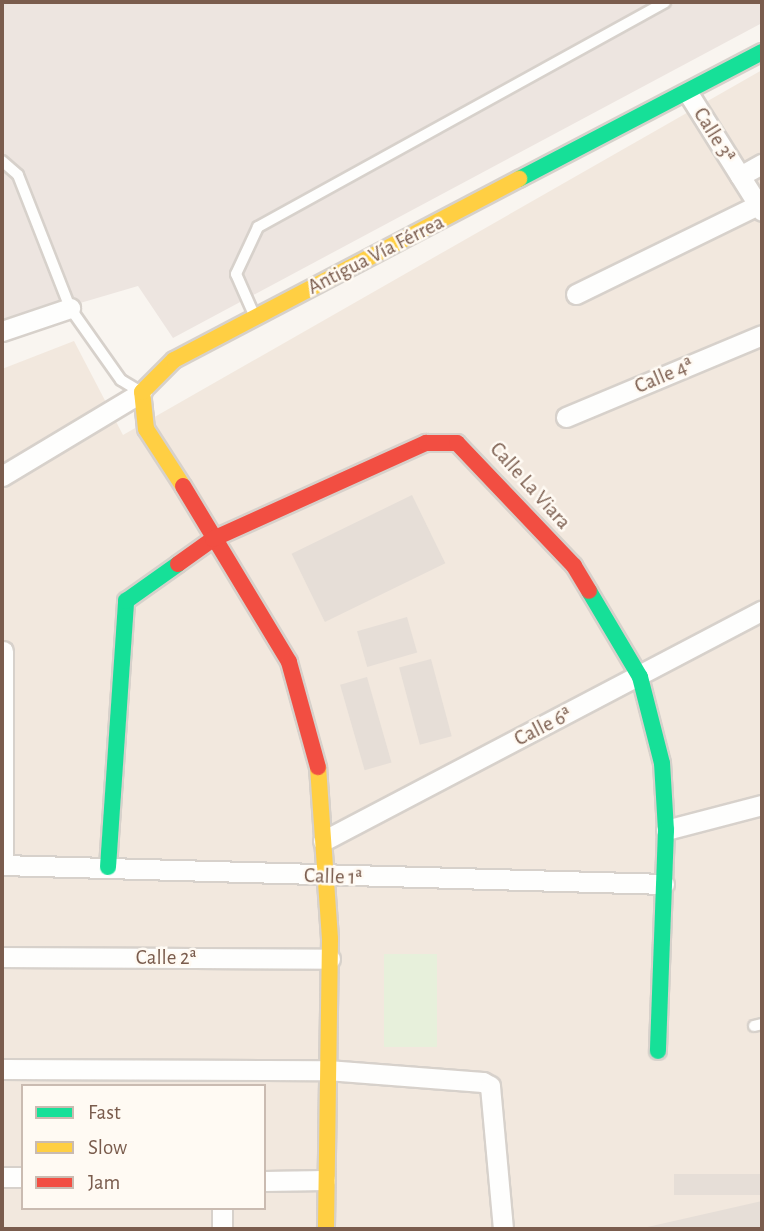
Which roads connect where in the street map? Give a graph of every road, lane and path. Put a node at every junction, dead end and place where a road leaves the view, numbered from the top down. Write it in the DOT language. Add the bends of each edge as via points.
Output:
graph roads {
  1 [pos="665,2"];
  2 [pos="762,52"];
  3 [pos="688,93"];
  4 [pos="2,161"];
  5 [pos="762,164"];
  6 [pos="740,176"];
  7 [pos="760,208"];
  8 [pos="576,295"];
  9 [pos="70,308"];
  10 [pos="255,317"];
  11 [pos="2,331"];
  12 [pos="762,335"];
  13 [pos="142,392"];
  14 [pos="566,417"];
  15 [pos="2,476"];
  16 [pos="213,539"];
  17 [pos="762,611"];
  18 [pos="3,651"];
  19 [pos="640,677"];
  20 [pos="762,806"];
  21 [pos="666,830"];
  22 [pos="323,841"];
  23 [pos="2,865"];
  24 [pos="108,867"];
  25 [pos="326,878"];
  26 [pos="664,884"];
  27 [pos="2,957"];
  28 [pos="330,959"];
  29 [pos="658,1051"];
  30 [pos="2,1069"];
  31 [pos="327,1070"];
  32 [pos="2,1177"];
  33 [pos="21,1177"];
  34 [pos="325,1180"];
  35 [pos="266,1181"];
  36 [pos="222,1210"];
  37 [pos="222,1229"];
  38 [pos="326,1229"];
  39 [pos="503,1229"];
  1 -- 10 [label="lane" via="258,227 236,274"];
  2 -- 3 [label="street, Antigua Vía Férrea"];
  3 -- 6 [label="street, Calle 3ª"];
  3 -- 10 [label="street, Antigua Vía Férrea"];
  4 -- 9 [label="lane" via="18,175"];
  5 -- 6 [label="street"];
  6 -- 7 [label="street, Calle 3ª"];
  7 -- 8 [label="street"];
  9 -- 11 [label="street"];
  9 -- 13 [label="lane" via="121,380"];
  10 -- 13 [label="street, Antigua Vía Férrea" via="174,360"];
  12 -- 14 [label="street, Calle 4ª"];
  13 -- 15 [label="street, Antigua Vía Férrea"];
  13 -- 16 [label="street" via="146,429"];
  16 -- 19 [label="street, Calle La Viara" via="426,443 457,443 574,566"];
  16 -- 22 [label="street" via="289,662 317,760"];
  16 -- 24 [label="street, Calle La Viara" via="121,610"];
  17 -- 19 [label="street, Calle 6ª"];
  18 -- 23 [label="street"];
  19 -- 21 [label="street, Calle La Viara" via="662,763"];
  19 -- 22 [label="street, Calle 6ª"];
  20 -- 21 [label="street"];
  21 -- 26 [label="street, Calle La Viara"];
  22 -- 25 [label="street"];
  23 -- 24 [label="street, Calle 1ª"];
  24 -- 25 [label="street, Calle 1ª"];
  25 -- 26 [label="street, Calle 1ª"];
  25 -- 28 [label="street"];
  26 -- 29 [label="street, Calle La Viara"];
  27 -- 28 [label="street, Calle 2ª"];
  28 -- 31 [label="street"];
  30 -- 31 [label="street"];
  31 -- 34 [label="street"];
  31 -- 39 [label="street" via="490,1086"];
  32 -- 33 [label="street"];
  34 -- 35 [label="street"];
  34 -- 38 [label="street"];
  36 -- 37 [label="street"];
}
